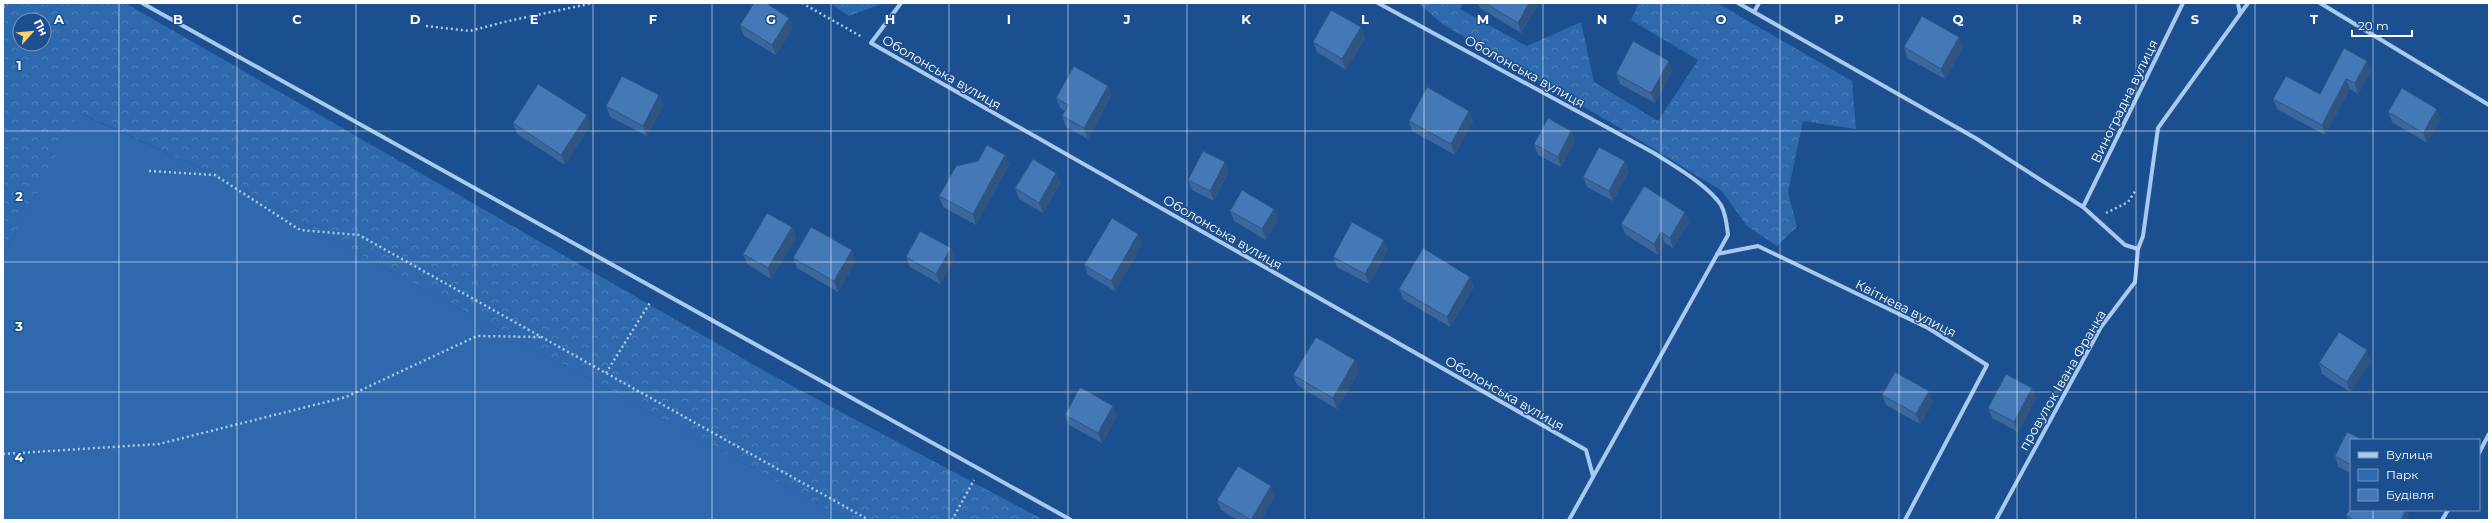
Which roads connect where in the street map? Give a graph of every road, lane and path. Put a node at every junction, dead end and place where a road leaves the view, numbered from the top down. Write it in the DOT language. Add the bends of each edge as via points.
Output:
graph roads {
  1 [pos="8,3"];
  2 [pos="142,3"];
  3 [pos="593,3"];
  4 [pos="802,3"];
  5 [pos="900,3"];
  6 [pos="1378,3"];
  7 [pos="1738,3"];
  8 [pos="1759,3"];
  9 [pos="2183,3"];
  10 [pos="2238,3"];
  11 [pos="2248,3"];
  12 [pos="2320,3"];
  13 [pos="3,7"];
  14 [pos="1754,12"];
  15 [pos="2240,14"];
  16 [pos="426,26"];
  17 [pos="871,43"];
  18 [pos="2489,105"];
  19 [pos="149,171"];
  20 [pos="2140,183"];
  21 [pos="2083,207"];
  22 [pos="2093,217"];
  23 [pos="2138,248"];
  24 [pos="1717,254"];
  25 [pos="657,292"];
  26 [pos="542,337"];
  27 [pos="606,373"];
  28 [pos="2489,434"];
  29 [pos="2480,451"];
  30 [pos="3,454"];
  31 [pos="980,469"];
  32 [pos="1593,476"];
  33 [pos="2447,511"];
  34 [pos="869,520"];
  35 [pos="952,520"];
  36 [pos="1071,520"];
  37 [pos="1569,520"];
  38 [pos="1905,520"];
  39 [pos="1996,520"];
  40 [pos="2442,520"];
  1 -- 13 [label="path"];
  2 -- 25 [label="street"];
  3 -- 16 [label="path" via="470,31"];
  4 -- 17 [label="path"];
  5 -- 17 [label="street, Оболонська вулиця"];
  6 -- 24 [label="street, Оболонська вулиця" via="1654,153 1693,178 1720,204 1726,219 1728,235"];
  7 -- 14 [label="street"];
  8 -- 14 [label="street"];
  9 -- 21 [label="street, Виноградна вулиця"];
  10 -- 15 [label="street"];
  11 -- 15 [label="street, провулок Івана Франка"];
  12 -- 18 [label="street"];
  14 -- 21 [label="street" via="1976,139"];
  15 -- 23 [label="street, провулок Івана Франка" via="2158,128 2143,236"];
  17 -- 32 [label="street, Оболонська вулиця" via="1586,450"];
  19 -- 26 [label="path" via="215,176 300,230 359,235"];
  20 -- 22 [label="path" via="2128,202"];
  21 -- 22 [label="street"];
  22 -- 23 [label="street" via="2125,245"];
  23 -- 39 [label="street, провулок Івана Франка" via="2135,282 2101,327"];
  24 -- 32 [label="street, Оболонська вулиця"];
  24 -- 38 [label="street, Квітнева вулиця" via="1758,246 1928,328 1987,365"];
  25 -- 27 [label="path"];
  25 -- 31 [label="street"];
  26 -- 27 [label="path"];
  26 -- 30 [label="path" via="477,336 346,396 159,444"];
  27 -- 34 [label="path"];
  28 -- 29 [label="street"];
  31 -- 35 [label="path"];
  31 -- 36 [label="street"];
  32 -- 37 [label="street, Оболонська вулиця"];
  33 -- 40 [label="street"];
}
